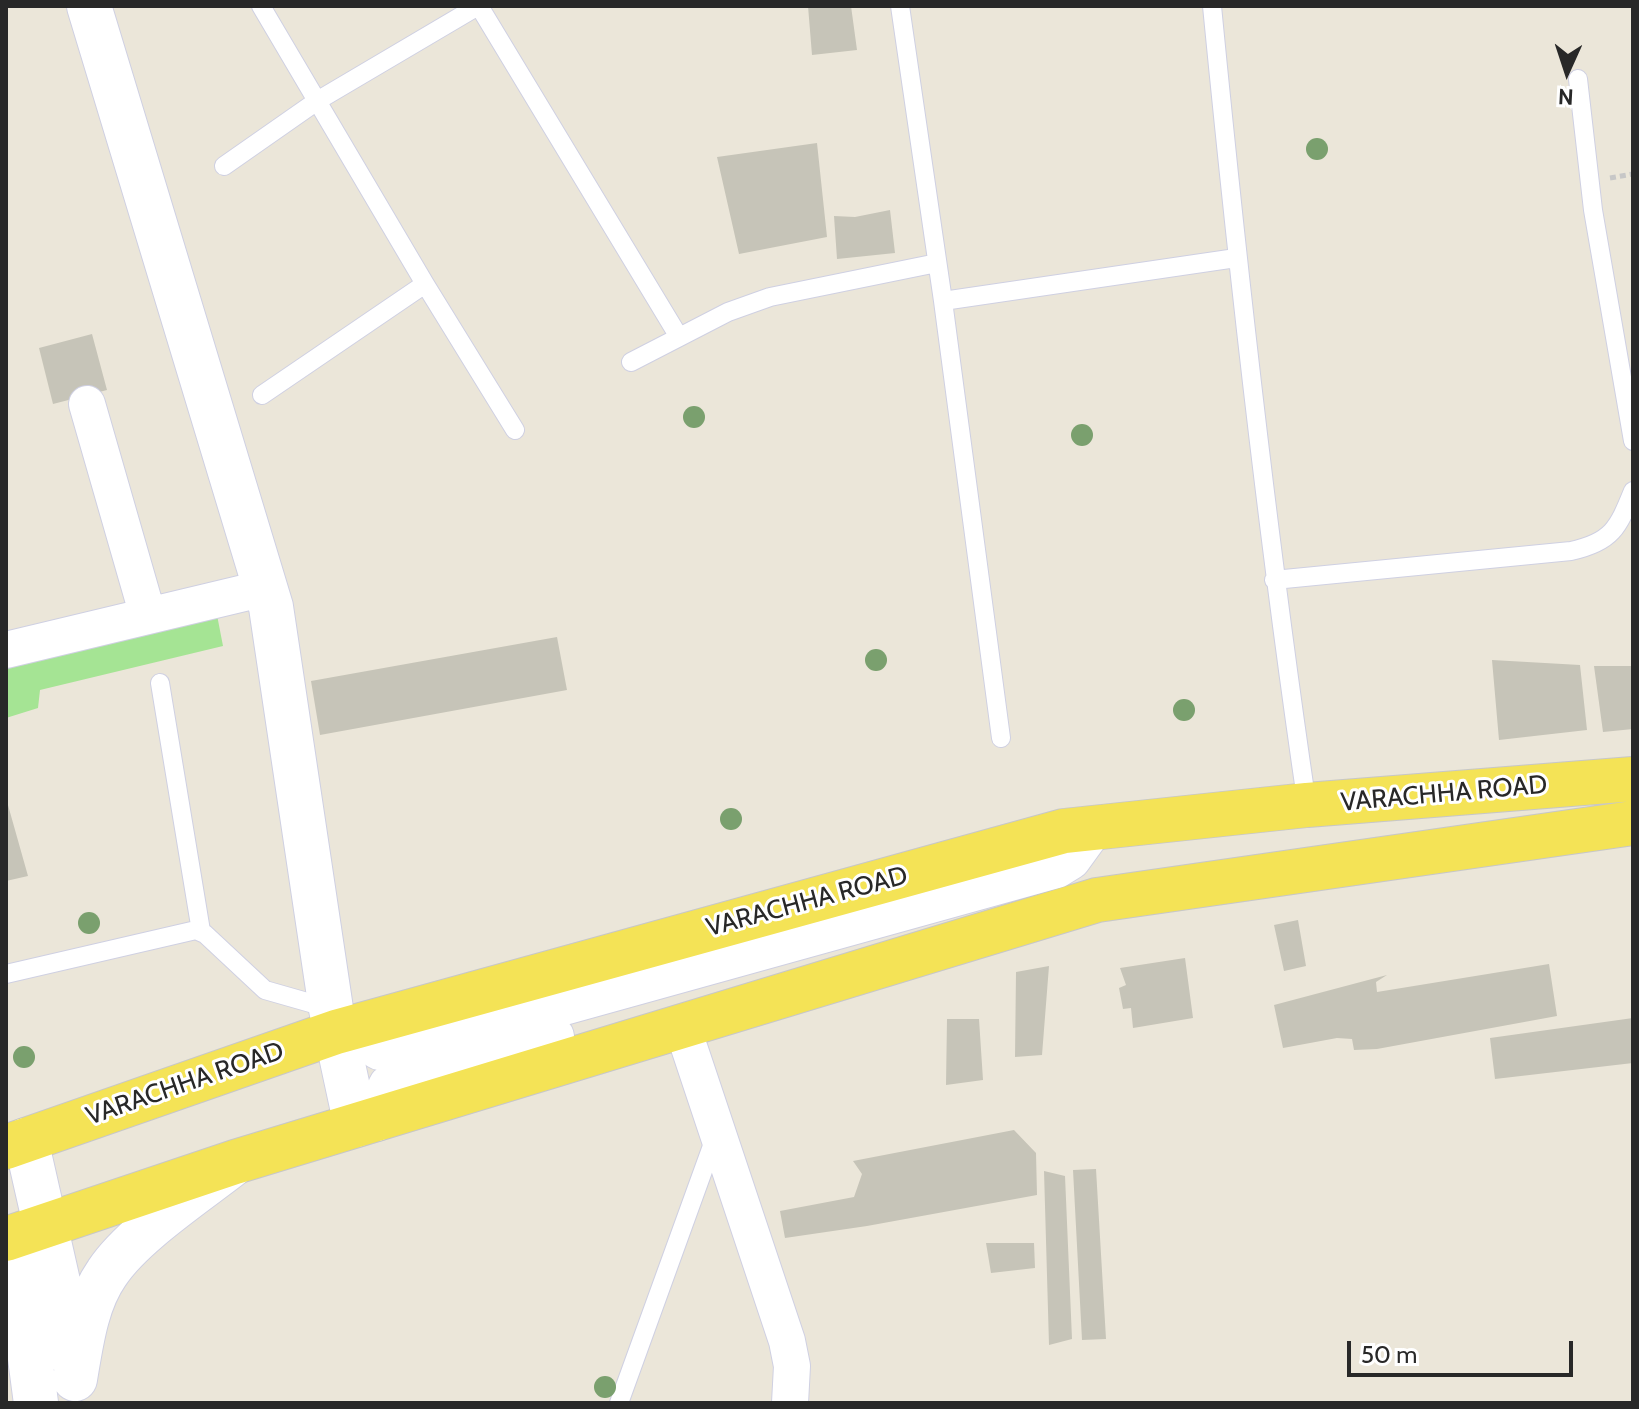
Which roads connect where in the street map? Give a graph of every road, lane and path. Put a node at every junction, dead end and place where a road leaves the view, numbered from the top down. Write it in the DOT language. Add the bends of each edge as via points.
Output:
graph roads {
  1 [pos="89,6"];
  2 [pos="261,6"];
  3 [pos="478,6"];
  4 [pos="900,6"];
  5 [pos="1212,6"];
  6 [pos="1578,79"];
  7 [pos="317,101"];
  8 [pos="224,166"];
  9 [pos="1236,258"];
  10 [pos="937,263"];
  11 [pos="425,284"];
  12 [pos="943,301"];
  13 [pos="679,337"];
  14 [pos="631,362"];
  15 [pos="262,395"];
  16 [pos="87,404"];
  17 [pos="515,430"];
  18 [pos="1633,441"];
  19 [pos="1633,491"];
  20 [pos="1274,580"];
  21 [pos="265,588"];
  22 [pos="148,616"];
  23 [pos="6,650"];
  24 [pos="160,683"];
  25 [pos="1001,738"];
  26 [pos="1633,779"];
  27 [pos="1307,805"];
  28 [pos="1633,823"];
  29 [pos="1097,900"];
  30 [pos="201,931"];
  31 [pos="6,974"];
  32 [pos="338,1023"];
  33 [pos="682,1026"];
  34 [pos="366,1122"];
  35 [pos="717,1133"];
  36 [pos="16,1144"];
  37 [pos="235,1162"];
  38 [pos="19,1236"];
  39 [pos="6,1355"];
  40 [pos="76,1391"];
  41 [pos="35,1403"];
  42 [pos="619,1403"];
  43 [pos="790,1403"];
  1 -- 21 [label="street"];
  2 -- 7 [label="lane"];
  3 -- 7 [label="lane"];
  3 -- 13 [label="lane"];
  4 -- 10 [label="lane"];
  5 -- 9 [label="lane"];
  6 -- 18 [label="lane" via="1593,210"];
  7 -- 8 [label="lane"];
  7 -- 11 [label="lane"];
  9 -- 12 [label="lane"];
  9 -- 20 [label="lane"];
  10 -- 12 [label="lane"];
  10 -- 13 [label="lane" via="770,297"];
  11 -- 15 [label="lane"];
  11 -- 17 [label="lane"];
  12 -- 25 [label="lane"];
  13 -- 14 [label="lane"];
  16 -- 22 [label="street"];
  19 -- 20 [label="lane" via="1620,525 1593,547"];
  20 -- 27 [label="lane"];
  21 -- 22 [label="street"];
  21 -- 32 [label="street"];
  22 -- 23 [label="street"];
  24 -- 30 [label="lane"];
  26 -- 27 [label="main road, VARACHHA ROAD"];
  27 -- 32 [label="main road, VARACHHA ROAD" via="1064,831"];
  28 -- 29 [label="main road"];
  29 -- 33 [label="main road"];
  29 -- 34 [label="street" via="1063,887 1044,887 396,1084"];
  30 -- 31 [label="lane"];
  30 -- 32 [label="lane" via="265,990"];
  32 -- 34 [label="street"];
  32 -- 36 [label="main road, VARACHHA ROAD"];
  33 -- 34 [label="main road"];
  33 -- 35 [label="street"];
  34 -- 37 [label="main road"];
  35 -- 42 [label="lane"];
  35 -- 43 [label="street" via="787,1341"];
  36 -- 38 [label="street"];
  37 -- 38 [label="main road"];
  37 -- 40 [label="street" via="143,1235 107,1273 88,1314"];
  38 -- 40 [label="street" via="66,1317"];
  38 -- 41 [label="street"];
  39 -- 41 [label="street"];
}
